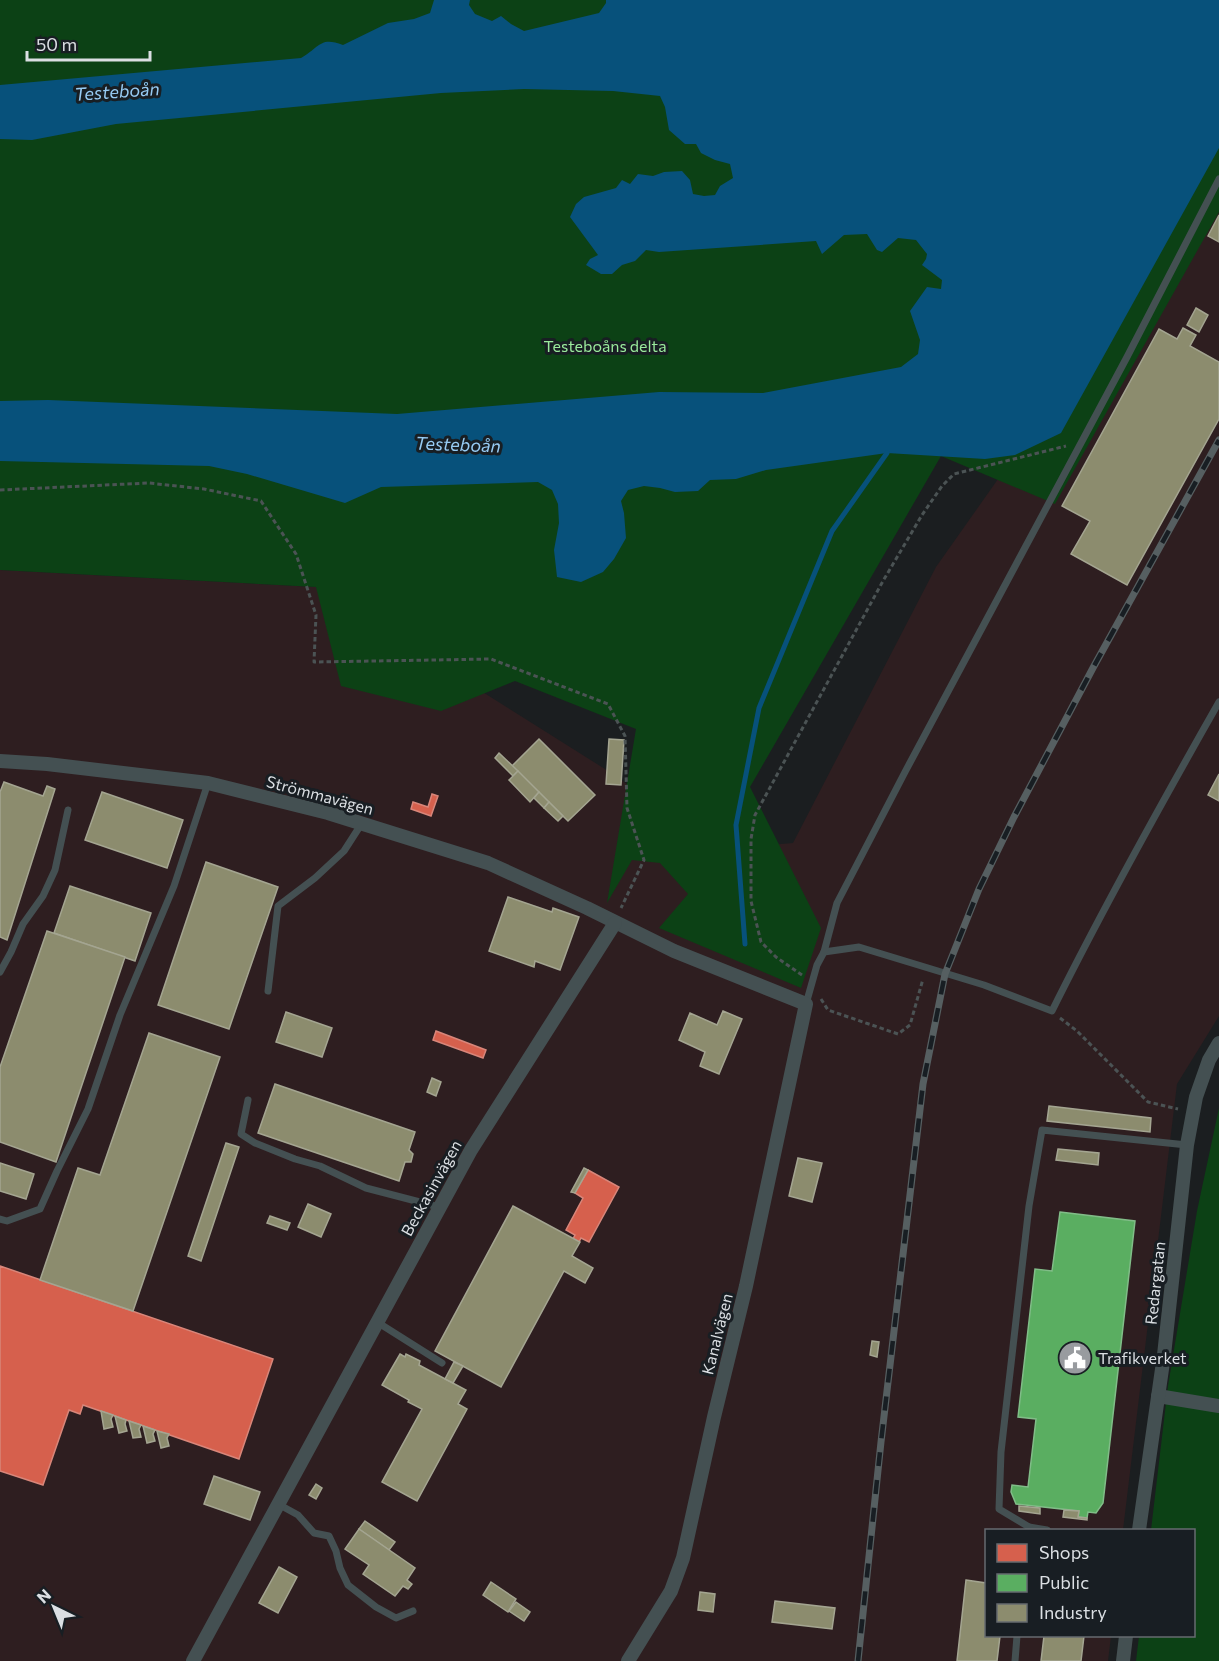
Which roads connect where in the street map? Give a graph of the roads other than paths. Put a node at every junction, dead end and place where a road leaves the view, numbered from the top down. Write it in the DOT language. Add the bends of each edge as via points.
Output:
graph roads {
  1 [pos="1219,179"];
  2 [pos="1219,702"];
  3 [pos="0,761"];
  4 [pos="208,783"];
  5 [pos="68,810"];
  6 [pos="362,824"];
  7 [pos="615,922"];
  8 [pos="824,952"];
  9 [pos="0,972"];
  10 [pos="267,991"];
  11 [pos="806,1004"];
  12 [pos="1219,1043"];
  13 [pos="248,1100"];
  14 [pos="1187,1145"];
  15 [pos="440,1208"];
  16 [pos="0,1219"];
  17 [pos="377,1322"];
  18 [pos="442,1364"];
  19 [pos="1158,1396"];
  20 [pos="1219,1406"];
  21 [pos="278,1504"];
  22 [pos="1029,1529"];
  23 [pos="1139,1529"];
  24 [pos="413,1611"];
  25 [pos="1017,1637"];
  26 [pos="1126,1637"];
  27 [pos="193,1661"];
  28 [pos="628,1661"];
  29 [pos="1015,1661"];
  30 [pos="1123,1661"];
  1 -- 8 [label="lane" via="837,903"];
  2 -- 8 [label="lane" via="1090,934 1052,1011 984,985 859,947"];
  3 -- 4 [label="street, Strömmavägen"];
  4 -- 6 [label="street, Strömmavägen"];
  4 -- 16 [label="lane" via="174,886 120,1015 88,1109 40,1209 7,1221"];
  5 -- 9 [label="lane" via="55,870"];
  6 -- 7 [label="street, Strömmavägen" via="488,862"];
  6 -- 10 [label="lane" via="344,851 278,906"];
  7 -- 11 [label="street" via="674,951"];
  7 -- 15 [label="street, Beckasinvägen" via="471,1150"];
  8 -- 11 [label="lane"];
  11 -- 28 [label="street, Kanalvägen" via="683,1558 671,1591"];
  12 -- 14 [label="street, Redargatan" via="1196,1096"];
  13 -- 15 [label="lane" via="241,1134 255,1143 320,1166 366,1188"];
  14 -- 19 [label="street, Redargatan"];
  14 -- 22 [label="lane" via="1042,1130 1029,1206 1001,1452 999,1509"];
  15 -- 17 [label="street, Beckasinvägen"];
  17 -- 18 [label="lane"];
  17 -- 21 [label="street, Beckasinvägen"];
  19 -- 20 [label="street"];
  19 -- 23 [label="street, Redargatan"];
  21 -- 24 [label="lane" via="298,1515 314,1533 328,1536 348,1585 396,1618"];
  21 -- 27 [label="street, Beckasinvägen"];
  25 -- 29 [label="lane"];
  26 -- 30 [label="street"];
}
